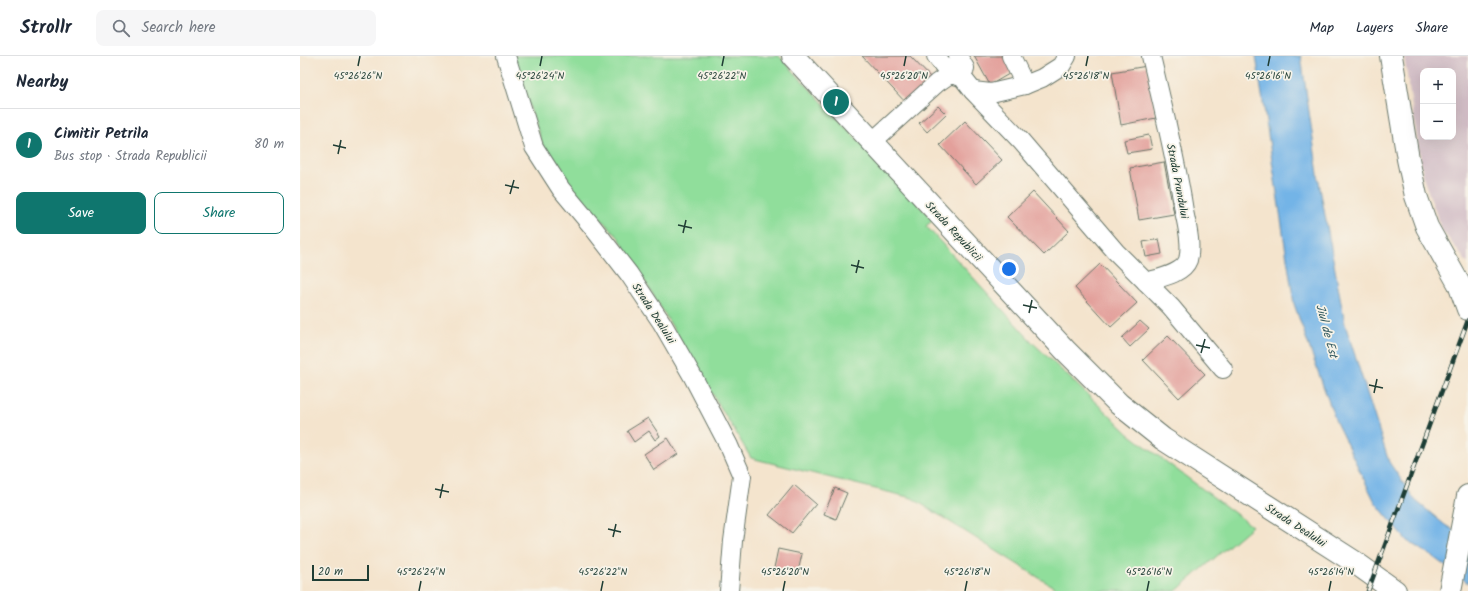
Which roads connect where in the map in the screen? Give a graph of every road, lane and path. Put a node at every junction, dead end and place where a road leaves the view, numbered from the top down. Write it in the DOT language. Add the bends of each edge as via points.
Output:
graph roads {
  1 [pos="506,56"];
  2 [pos="793,56"];
  3 [pos="936,56"];
  4 [pos="958,56"];
  5 [pos="1011,56"];
  6 [pos="1068,56"];
  7 [pos="1150,56"];
  8 [pos="1391,56"];
  9 [pos="962,81"];
  10 [pos="1025,85"];
  11 [pos="872,142"];
  12 [pos="1146,282"];
  13 [pos="1464,286"];
  14 [pos="1468,309"];
  15 [pos="1223,369"];
  16 [pos="1195,461"];
  17 [pos="1468,496"];
  18 [pos="729,591"];
  19 [pos="1395,591"];
  20 [pos="1450,591"];
  1 -- 18 [label="street, Strada Dealului" via="534,147 561,189 620,262 662,323 718,425 742,476"];
  2 -- 11 [label="main road, Strada Republicii"];
  3 -- 9 [label="street"];
  4 -- 9 [label="street" via="965,68"];
  5 -- 10 [label="street"];
  6 -- 10 [label="street" via="1061,66"];
  7 -- 12 [label="street, Strada Prundului" via="1177,167 1190,244 1188,261 1180,270"];
  8 -- 13 [label="main road" via="1416,196 1427,227"];
  9 -- 10 [label="street" via="991,93"];
  9 -- 11 [label="street" via="937,83"];
  9 -- 12 [label="street" via="1021,141 1116,252"];
  11 -- 16 [label="main road, Strada Republicii" via="1065,350 1119,404 1142,424"];
  12 -- 15 [label="street" via="1171,307"];
  13 -- 14 [label="main road"];
  16 -- 19 [label="main road, Strada Dealului" via="1353,561"];
  17 -- 20 [label="main road"];
}
